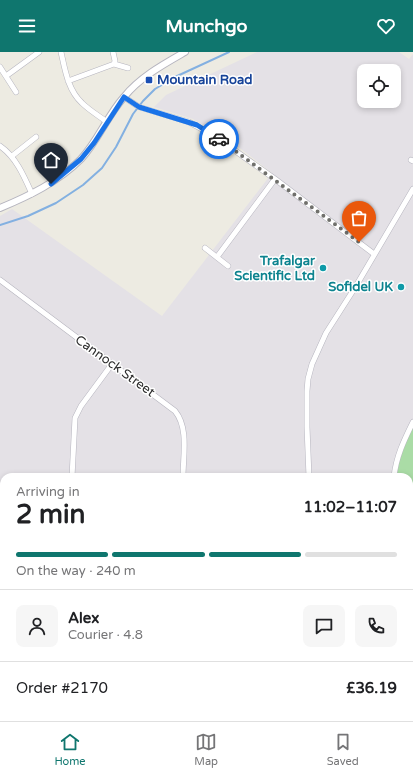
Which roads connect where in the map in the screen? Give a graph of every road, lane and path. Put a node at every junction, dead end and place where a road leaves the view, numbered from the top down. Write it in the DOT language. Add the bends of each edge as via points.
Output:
graph roads {
  1 [pos="39,52"];
  2 [pos="61,52"];
  3 [pos="113,52"];
  4 [pos="185,52"];
  5 [pos="114,64"];
  6 [pos="0,67"];
  7 [pos="128,68"];
  8 [pos="6,76"];
  9 [pos="68,80"];
  10 [pos="16,92"];
  11 [pos="124,97"];
  12 [pos="107,122"];
  13 [pos="36,137"];
  14 [pos="0,146"];
  15 [pos="12,156"];
  16 [pos="275,180"];
  17 [pos="413,189"];
  18 [pos="32,194"];
  19 [pos="0,208"];
  20 [pos="205,248"];
  21 [pos="374,254"];
  22 [pos="217,257"];
  23 [pos="228,266"];
  24 [pos="0,280"];
  25 [pos="112,364"];
  26 [pos="413,422"];
  27 [pos="72,473"];
  28 [pos="183,473"];
  29 [pos="309,473"];
  30 [pos="394,473"];
  1 -- 8 [label="street"];
  2 -- 9 [label="street"];
  3 -- 5 [label="street"];
  4 -- 11 [label="street" via="146,77"];
  5 -- 7 [label="street"];
  5 -- 9 [label="street"];
  6 -- 8 [label="street"];
  8 -- 10 [label="street"];
  9 -- 12 [label="street" via="82,103"];
  11 -- 12 [label="street"];
  11 -- 16 [label="street" via="144,108 197,125"];
  12 -- 18 [label="street" via="81,159 51,184"];
  13 -- 15 [label="street"];
  14 -- 15 [label="street"];
  15 -- 18 [label="street"];
  16 -- 21 [label="street"];
  16 -- 22 [label="street"];
  17 -- 21 [label="street"];
  18 -- 19 [label="street"];
  20 -- 22 [label="street"];
  21 -- 29 [label="street" via="326,333 312,364 307,398"];
  22 -- 23 [label="street"];
  24 -- 25 [label="street, Cannock Street"];
  25 -- 27 [label="street" via="75,418"];
  25 -- 28 [label="street, Cannock Street" via="179,415 184,430"];
  26 -- 30 [label="street" via="401,447"];
}
